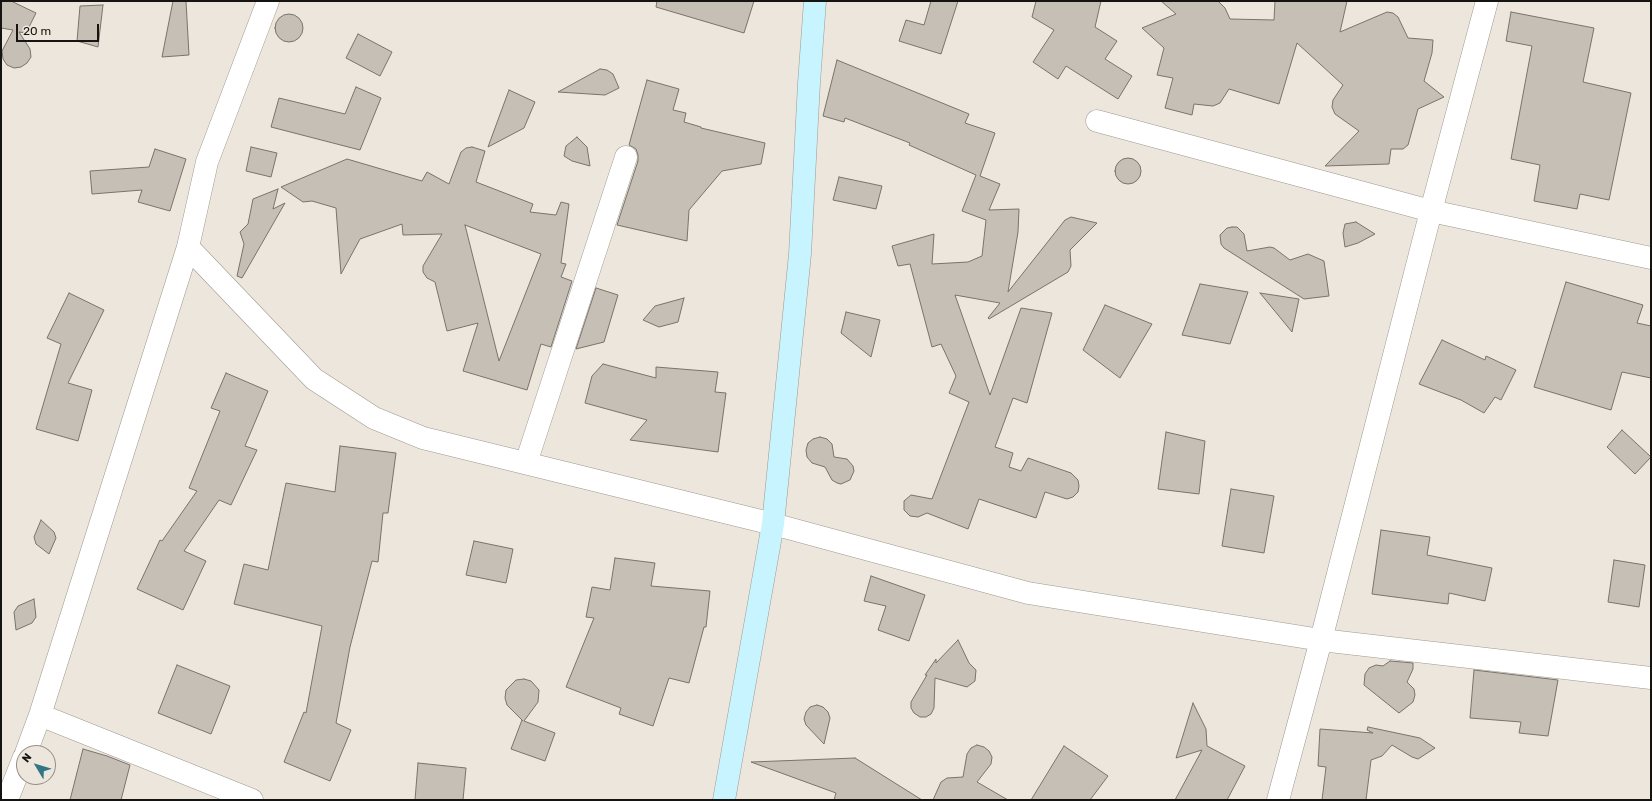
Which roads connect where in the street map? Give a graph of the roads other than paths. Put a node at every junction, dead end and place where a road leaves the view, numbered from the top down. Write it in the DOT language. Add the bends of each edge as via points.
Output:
graph roads {
  1 [pos="268,1"];
  2 [pos="815,1"];
  3 [pos="1487,1"];
  4 [pos="1097,122"];
  5 [pos="626,157"];
  6 [pos="1431,211"];
  7 [pos="188,247"];
  8 [pos="1651,258"];
  9 [pos="526,463"];
  10 [pos="774,524"];
  11 [pos="1321,640"];
  12 [pos="1651,678"];
  13 [pos="40,715"];
  14 [pos="29,745"];
  15 [pos="16,777"];
  16 [pos="7,800"];
  17 [pos="252,800"];
  18 [pos="724,800"];
  19 [pos="1278,800"];
  1 -- 7 [label="street" via="207,162"];
  2 -- 10 [label="main road" via="800,254"];
  3 -- 6 [label="street"];
  4 -- 6 [label="street"];
  5 -- 9 [label="street"];
  6 -- 8 [label="street"];
  6 -- 11 [label="street"];
  7 -- 9 [label="street" via="314,379 374,418 422,438"];
  7 -- 13 [label="street"];
  9 -- 10 [label="street"];
  10 -- 11 [label="street" via="1028,593"];
  10 -- 18 [label="main road"];
  11 -- 12 [label="street"];
  11 -- 19 [label="street"];
  13 -- 14 [label="street"];
  13 -- 17 [label="street"];
  15 -- 16 [label="street"];
}
